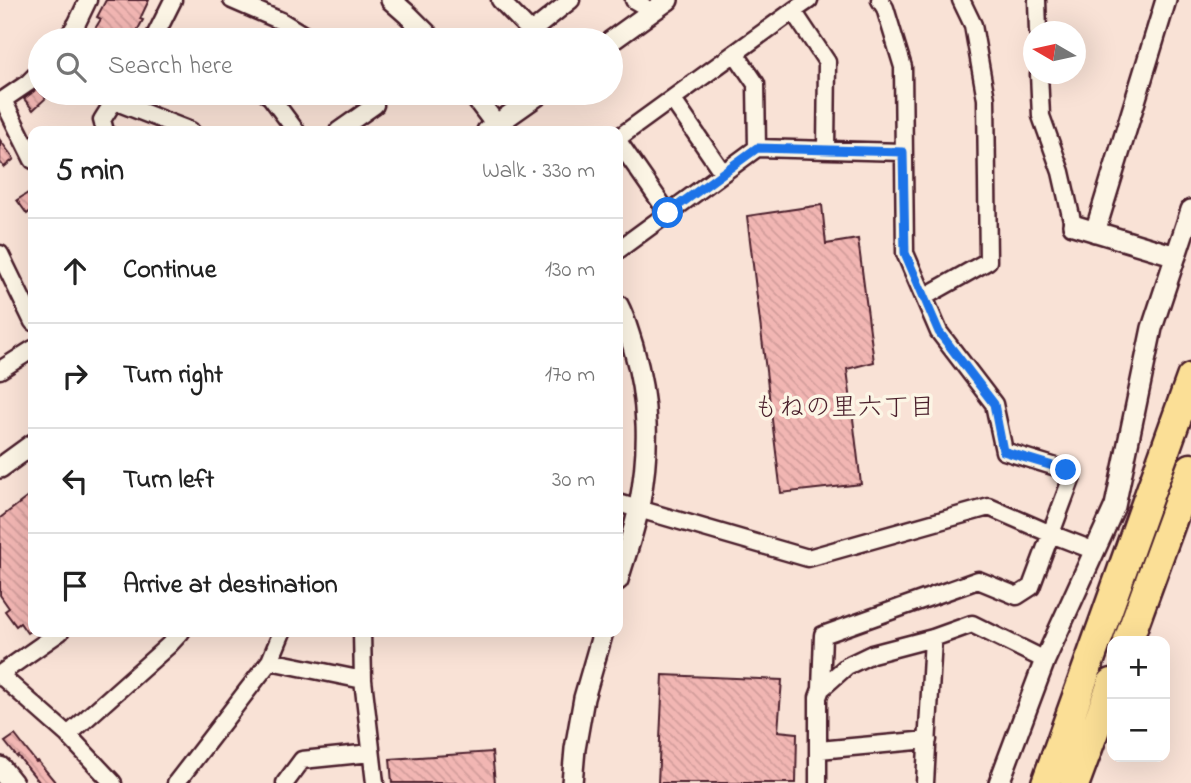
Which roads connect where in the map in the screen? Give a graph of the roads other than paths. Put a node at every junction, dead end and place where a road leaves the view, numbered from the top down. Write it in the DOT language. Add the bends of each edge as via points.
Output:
graph roads {
  1 [pos="88,0"];
  2 [pos="173,0"];
  3 [pos="232,0"];
  4 [pos="391,0"];
  5 [pos="500,0"];
  6 [pos="571,0"];
  7 [pos="634,0"];
  8 [pos="668,0"];
  9 [pos="809,0"];
  10 [pos="880,0"];
  11 [pos="961,0"];
  12 [pos="1037,0"];
  13 [pos="1166,0"];
  14 [pos="793,11"];
  15 [pos="650,13"];
  16 [pos="1038,21"];
  17 [pos="74,28"];
  18 [pos="159,28"];
  19 [pos="292,28"];
  20 [pos="421,28"];
  21 [pos="527,28"];
  22 [pos="536,28"];
  23 [pos="623,32"];
  24 [pos="735,53"];
  25 [pos="28,83"];
  26 [pos="1039,84"];
  27 [pos="671,99"];
  28 [pos="1,101"];
  29 [pos="111,105"];
  30 [pos="134,105"];
  31 [pos="277,105"];
  32 [pos="375,105"];
  33 [pos="480,105"];
  34 [pos="526,105"];
  35 [pos="104,126"];
  36 [pos="180,126"];
  37 [pos="292,126"];
  38 [pos="345,126"];
  39 [pos="493,126"];
  40 [pos="499,126"];
  41 [pos="623,136"];
  42 [pos="623,147"];
  43 [pos="757,148"];
  44 [pos="826,149"];
  45 [pos="28,151"];
  46 [pos="903,152"];
  47 [pos="723,173"];
  48 [pos="1191,210"];
  49 [pos="668,213"];
  50 [pos="1073,225"];
  51 [pos="1095,232"];
  52 [pos="623,246"];
  53 [pos="0,254"];
  54 [pos="1176,256"];
  55 [pos="924,297"];
  56 [pos="28,312"];
  57 [pos="623,314"];
  58 [pos="28,352"];
  59 [pos="0,370"];
  60 [pos="1191,377"];
  61 [pos="28,450"];
  62 [pos="0,468"];
  63 [pos="1191,468"];
  64 [pos="623,504"];
  65 [pos="639,509"];
  66 [pos="1051,534"];
  67 [pos="1095,551"];
  68 [pos="623,563"];
  69 [pos="1130,636"];
  70 [pos="53,637"];
  71 [pos="280,637"];
  72 [pos="362,637"];
  73 [pos="602,637"];
  74 [pos="165,638"];
  75 [pos="933,638"];
  76 [pos="1045,660"];
  77 [pos="270,661"];
  78 [pos="0,674"];
  79 [pos="363,680"];
  80 [pos="821,689"];
  81 [pos="1107,697"];
  82 [pos="68,735"];
  83 [pos="928,740"];
  84 [pos="819,750"];
  85 [pos="371,753"];
  86 [pos="0,768"];
  87 [pos="12,783"];
  88 [pos="113,783"];
  89 [pos="176,783"];
  90 [pos="285,783"];
  91 [pos="375,783"];
  92 [pos="572,783"];
  93 [pos="818,783"];
  94 [pos="925,783"];
  95 [pos="999,783"];
  96 [pos="1046,783"];
  97 [pos="1075,783"];
  1 -- 17 [label="street"];
  2 -- 18 [label="street"];
  3 -- 19 [label="street"];
  4 -- 20 [label="street"];
  5 -- 21 [label="street"];
  6 -- 22 [label="street"];
  7 -- 15 [label="street"];
  8 -- 15 [label="street"];
  9 -- 14 [label="street"];
  10 -- 46 [label="street" via="903,67"];
  11 -- 55 [label="street" via="973,25 986,99 988,261"];
  12 -- 16 [label="street"];
  13 -- 51 [label="street"];
  14 -- 24 [label="street"];
  14 -- 44 [label="street" via="827,62"];
  15 -- 23 [label="street"];
  24 -- 27 [label="street"];
  24 -- 43 [label="street" via="756,84"];
  25 -- 28 [label="street"];
  26 -- 50 [label="street" via="1041,116 1062,172"];
  27 -- 41 [label="street"];
  27 -- 47 [label="street"];
  28 -- 45 [label="street"];
  29 -- 35 [label="street"];
  30 -- 36 [label="street"];
  31 -- 37 [label="street"];
  32 -- 38 [label="street"];
  33 -- 39 [label="street"];
  34 -- 40 [label="street"];
  42 -- 49 [label="street"];
  43 -- 44 [label="street"];
  43 -- 47 [label="street"];
  44 -- 46 [label="street"];
  46 -- 55 [label="street" via="905,253"];
  47 -- 49 [label="street"];
  48 -- 54 [label="street"];
  49 -- 52 [label="street"];
  50 -- 51 [label="street"];
  51 -- 54 [label="street"];
  53 -- 56 [label="street"];
  54 -- 67 [label="street" via="1152,328 1115,506"];
  55 -- 66 [label="street" via="939,332 994,404 1003,451 1066,470 1072,477"];
  57 -- 65 [label="street" via="647,414"];
  58 -- 59 [label="street"];
  60 -- 96 [label="highway"];
  61 -- 62 [label="street"];
  63 -- 69 [label="highway"];
  64 -- 65 [label="street"];
  65 -- 66 [label="street" via="808,558 989,507"];
  65 -- 68 [label="street"];
  66 -- 67 [label="street"];
  66 -- 80 [label="street" via="1031,587 1017,596 978,580 823,635"];
  67 -- 76 [label="street"];
  70 -- 78 [label="street"];
  71 -- 77 [label="street"];
  72 -- 79 [label="street"];
  73 -- 92 [label="street" via="584,698"];
  74 -- 82 [label="street"];
  75 -- 76 [label="street" via="972,624"];
  75 -- 80 [label="street" via="872,654 847,666"];
  75 -- 83 [label="street"];
  76 -- 95 [label="street"];
  77 -- 79 [label="street"];
  77 -- 89 [label="street"];
  78 -- 82 [label="street"];
  79 -- 85 [label="street"];
  80 -- 84 [label="street"];
  81 -- 97 [label="highway"];
  82 -- 88 [label="street"];
  83 -- 84 [label="street"];
  83 -- 94 [label="street"];
  84 -- 93 [label="street"];
  85 -- 90 [label="street" via="302,760"];
  85 -- 91 [label="street"];
  86 -- 87 [label="main road"];
}
